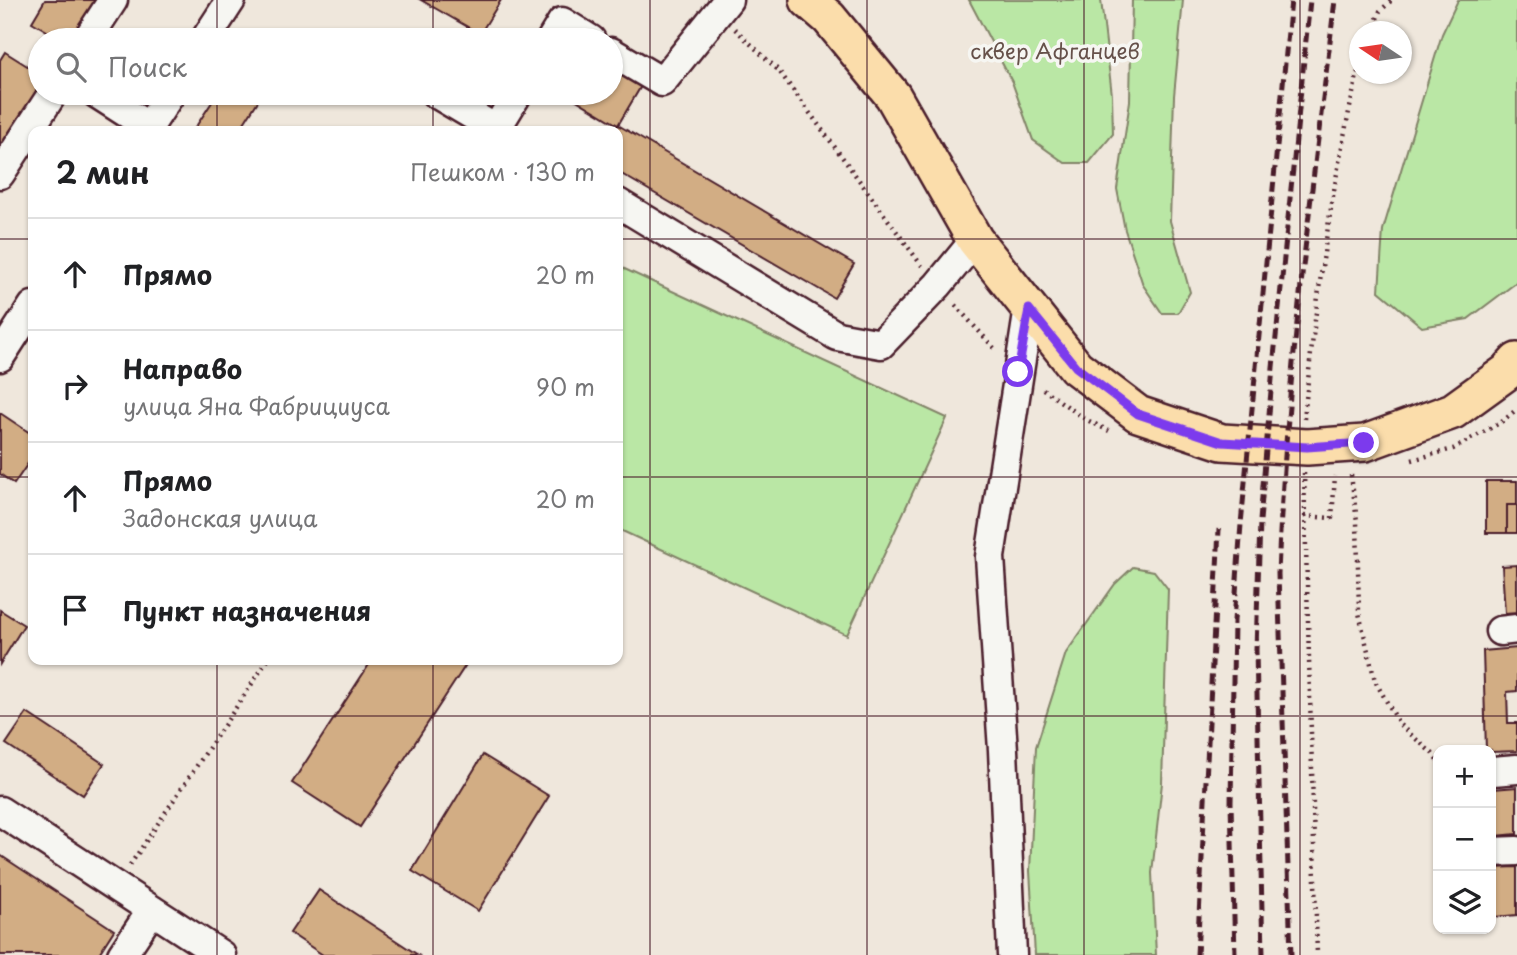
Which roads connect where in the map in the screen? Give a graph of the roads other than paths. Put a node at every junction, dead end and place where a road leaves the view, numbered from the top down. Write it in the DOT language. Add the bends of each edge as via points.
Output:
graph roads {
  1 [pos="113,0"];
  2 [pos="231,0"];
  3 [pos="728,0"];
  4 [pos="808,0"];
  5 [pos="95,28"];
  6 [pos="213,28"];
  7 [pos="623,59"];
  8 [pos="45,105"];
  9 [pos="113,105"];
  10 [pos="163,105"];
  11 [pos="455,105"];
  12 [pos="511,105"];
  13 [pos="31,126"];
  14 [pos="144,126"];
  15 [pos="150,126"];
  16 [pos="490,126"];
  17 [pos="499,126"];
  18 [pos="28,131"];
  19 [pos="0,174"];
  20 [pos="623,206"];
  21 [pos="975,240"];
  22 [pos="1029,309"];
  23 [pos="28,314"];
  24 [pos="0,357"];
  25 [pos="1517,361"];
  26 [pos="0,811"];
  27 [pos="1517,851"];
  28 [pos="1496,852"];
  29 [pos="152,910"];
  30 [pos="122,955"];
  31 [pos="221,955"];
  32 [pos="1012,955"];
  1 -- 5 [label="street"];
  2 -- 6 [label="street"];
  3 -- 7 [label="street" via="662,82"];
  4 -- 21 [label="main road" via="829,18 892,96"];
  8 -- 13 [label="street"];
  9 -- 14 [label="street"];
  10 -- 15 [label="street"];
  11 -- 16 [label="street"];
  12 -- 17 [label="street"];
  18 -- 19 [label="street"];
  20 -- 21 [label="street" via="837,336 881,344"];
  21 -- 22 [label="main road"];
  22 -- 25 [label="main road" via="1076,367 1138,414 1222,442 1305,448 1364,443 1452,411"];
  22 -- 32 [label="street" via="990,557"];
  23 -- 24 [label="street"];
  26 -- 29 [label="street"];
  27 -- 28 [label="street"];
  29 -- 30 [label="street"];
  29 -- 31 [label="street"];
}
